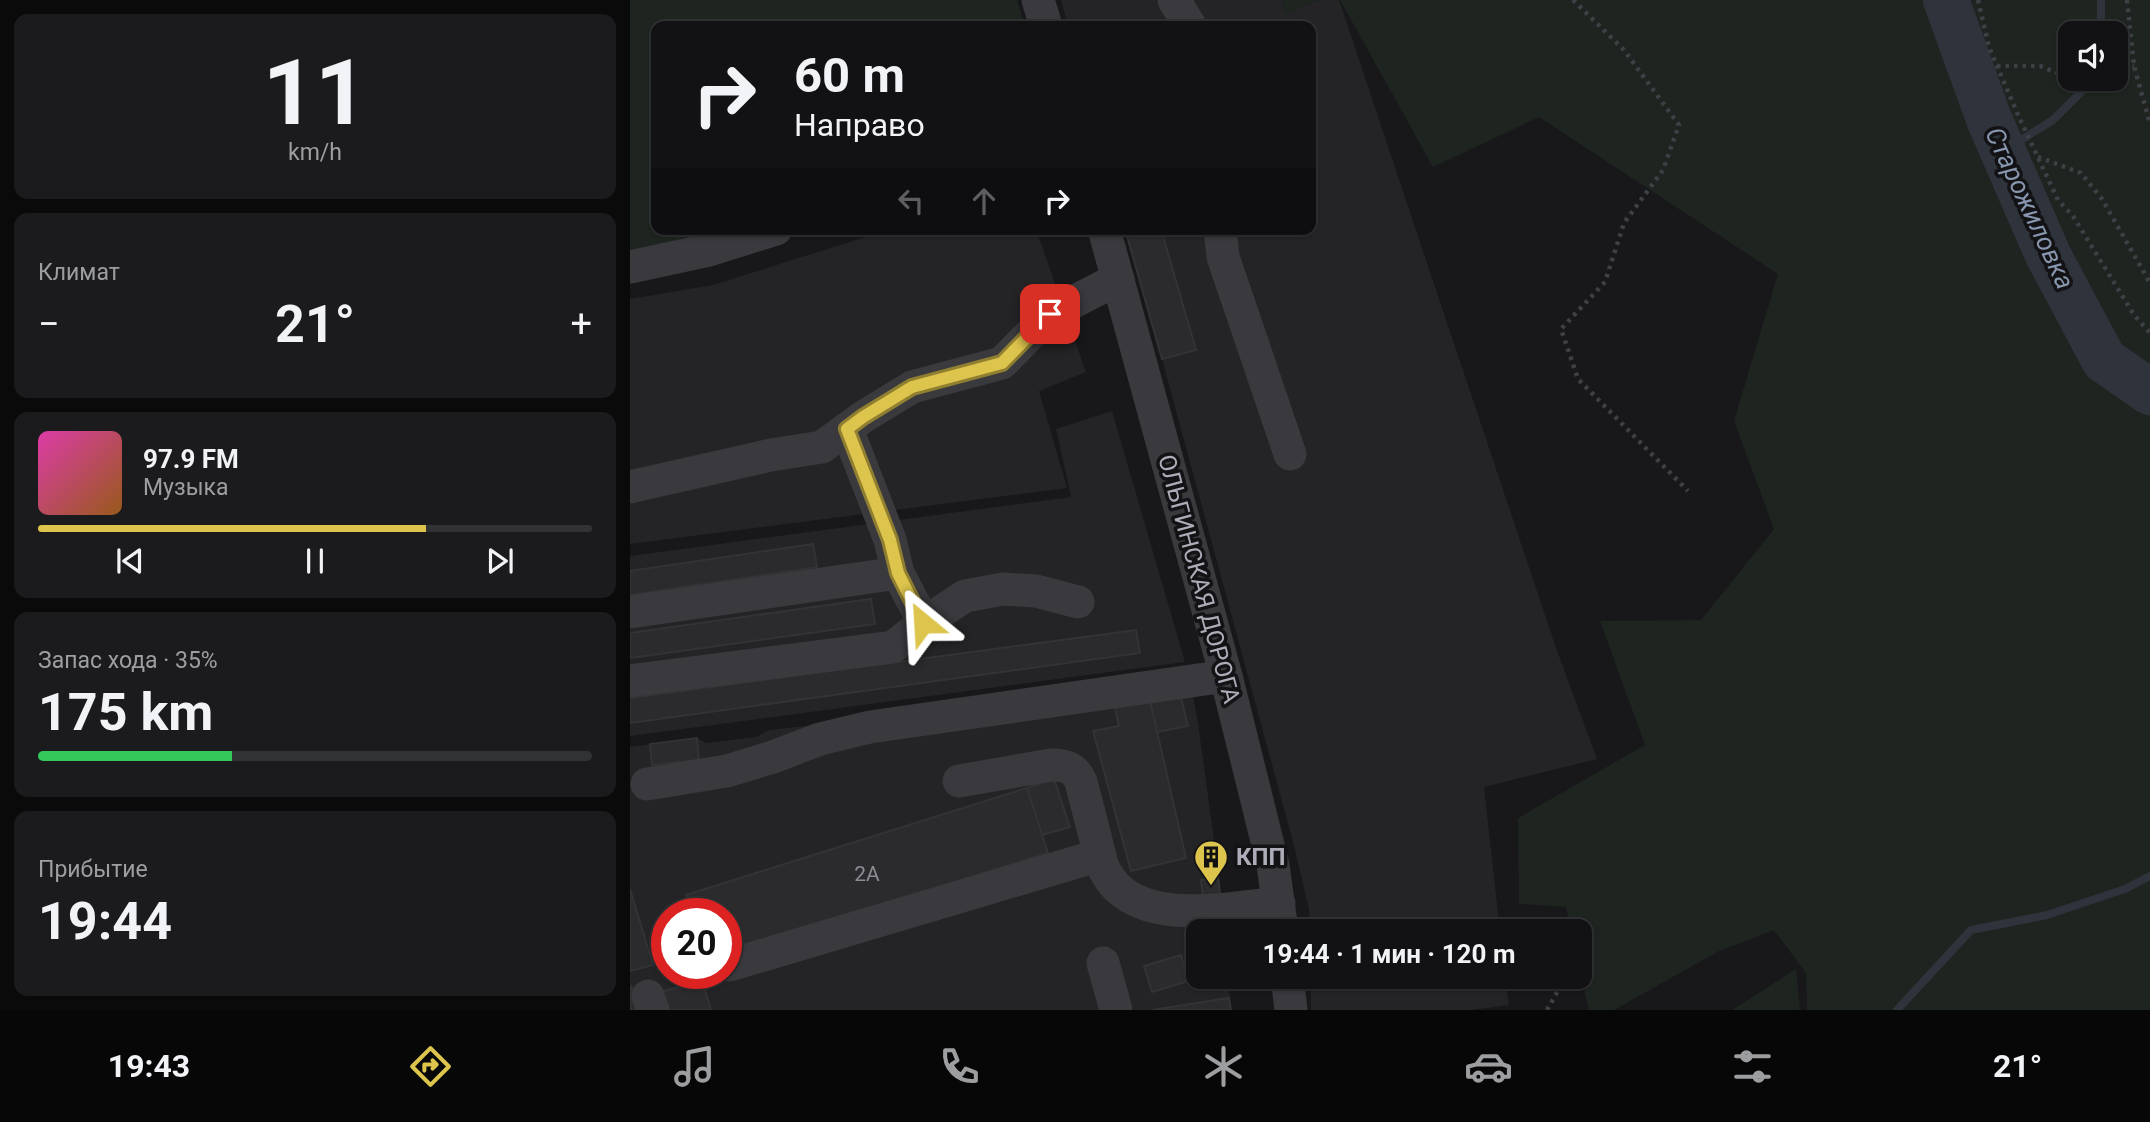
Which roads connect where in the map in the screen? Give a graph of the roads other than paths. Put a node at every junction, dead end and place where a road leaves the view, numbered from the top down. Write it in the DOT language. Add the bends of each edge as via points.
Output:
graph roads {
  1 [pos="1038,0"];
  2 [pos="1174,0"];
  3 [pos="1044,21"];
  4 [pos="1187,21"];
  5 [pos="757,235"];
  6 [pos="1106,235"];
  7 [pos="1221,235"];
  8 [pos="630,267"];
  9 [pos="1118,279"];
  10 [pos="847,429"];
  11 [pos="1290,454"];
  12 [pos="630,487"];
  13 [pos="898,573"];
  14 [pos="1078,602"];
  15 [pos="630,612"];
  16 [pos="923,623"];
  17 [pos="1226,676"];
  18 [pos="630,681"];
  19 [pos="1112,693"];
  20 [pos="1084,722"];
  21 [pos="959,781"];
  22 [pos="647,784"];
  23 [pos="1100,855"];
  24 [pos="1281,917"];
  25 [pos="742,961"];
  26 [pos="1103,963"];
  27 [pos="1289,989"];
  28 [pos="1116,1010"];
  29 [pos="1291,1010"];
  1 -- 3 [label="street"];
  2 -- 4 [label="street"];
  5 -- 8 [label="street"];
  6 -- 9 [label="street, ОЛЬГИНСКАЯ ДОРОГА"];
  7 -- 11 [label="street" via="1223,257"];
  9 -- 10 [label="street" via="1050,314 1002,363 912,387"];
  9 -- 17 [label="street, ОЛЬГИНСКАЯ ДОРОГА"];
  10 -- 12 [label="street" via="822,447"];
  10 -- 13 [label="street"];
  13 -- 15 [label="street"];
  13 -- 16 [label="street"];
  14 -- 16 [label="street" via="1036,591 1003,589 965,596"];
  16 -- 18 [label="street" via="893,647"];
  17 -- 19 [label="street"];
  17 -- 24 [label="street, ОЛЬГИНСКАЯ ДОРОГА" via="1273,865"];
  19 -- 20 [label="street"];
  19 -- 22 [label="street" via="870,727 820,738 727,771"];
  21 -- 23 [label="street" via="1051,765 1071,768 1081,782"];
  23 -- 24 [label="street" via="1115,884 1136,901 1162,909"];
  23 -- 25 [label="street"];
  26 -- 28 [label="street"];
  27 -- 29 [label="street"];
}
